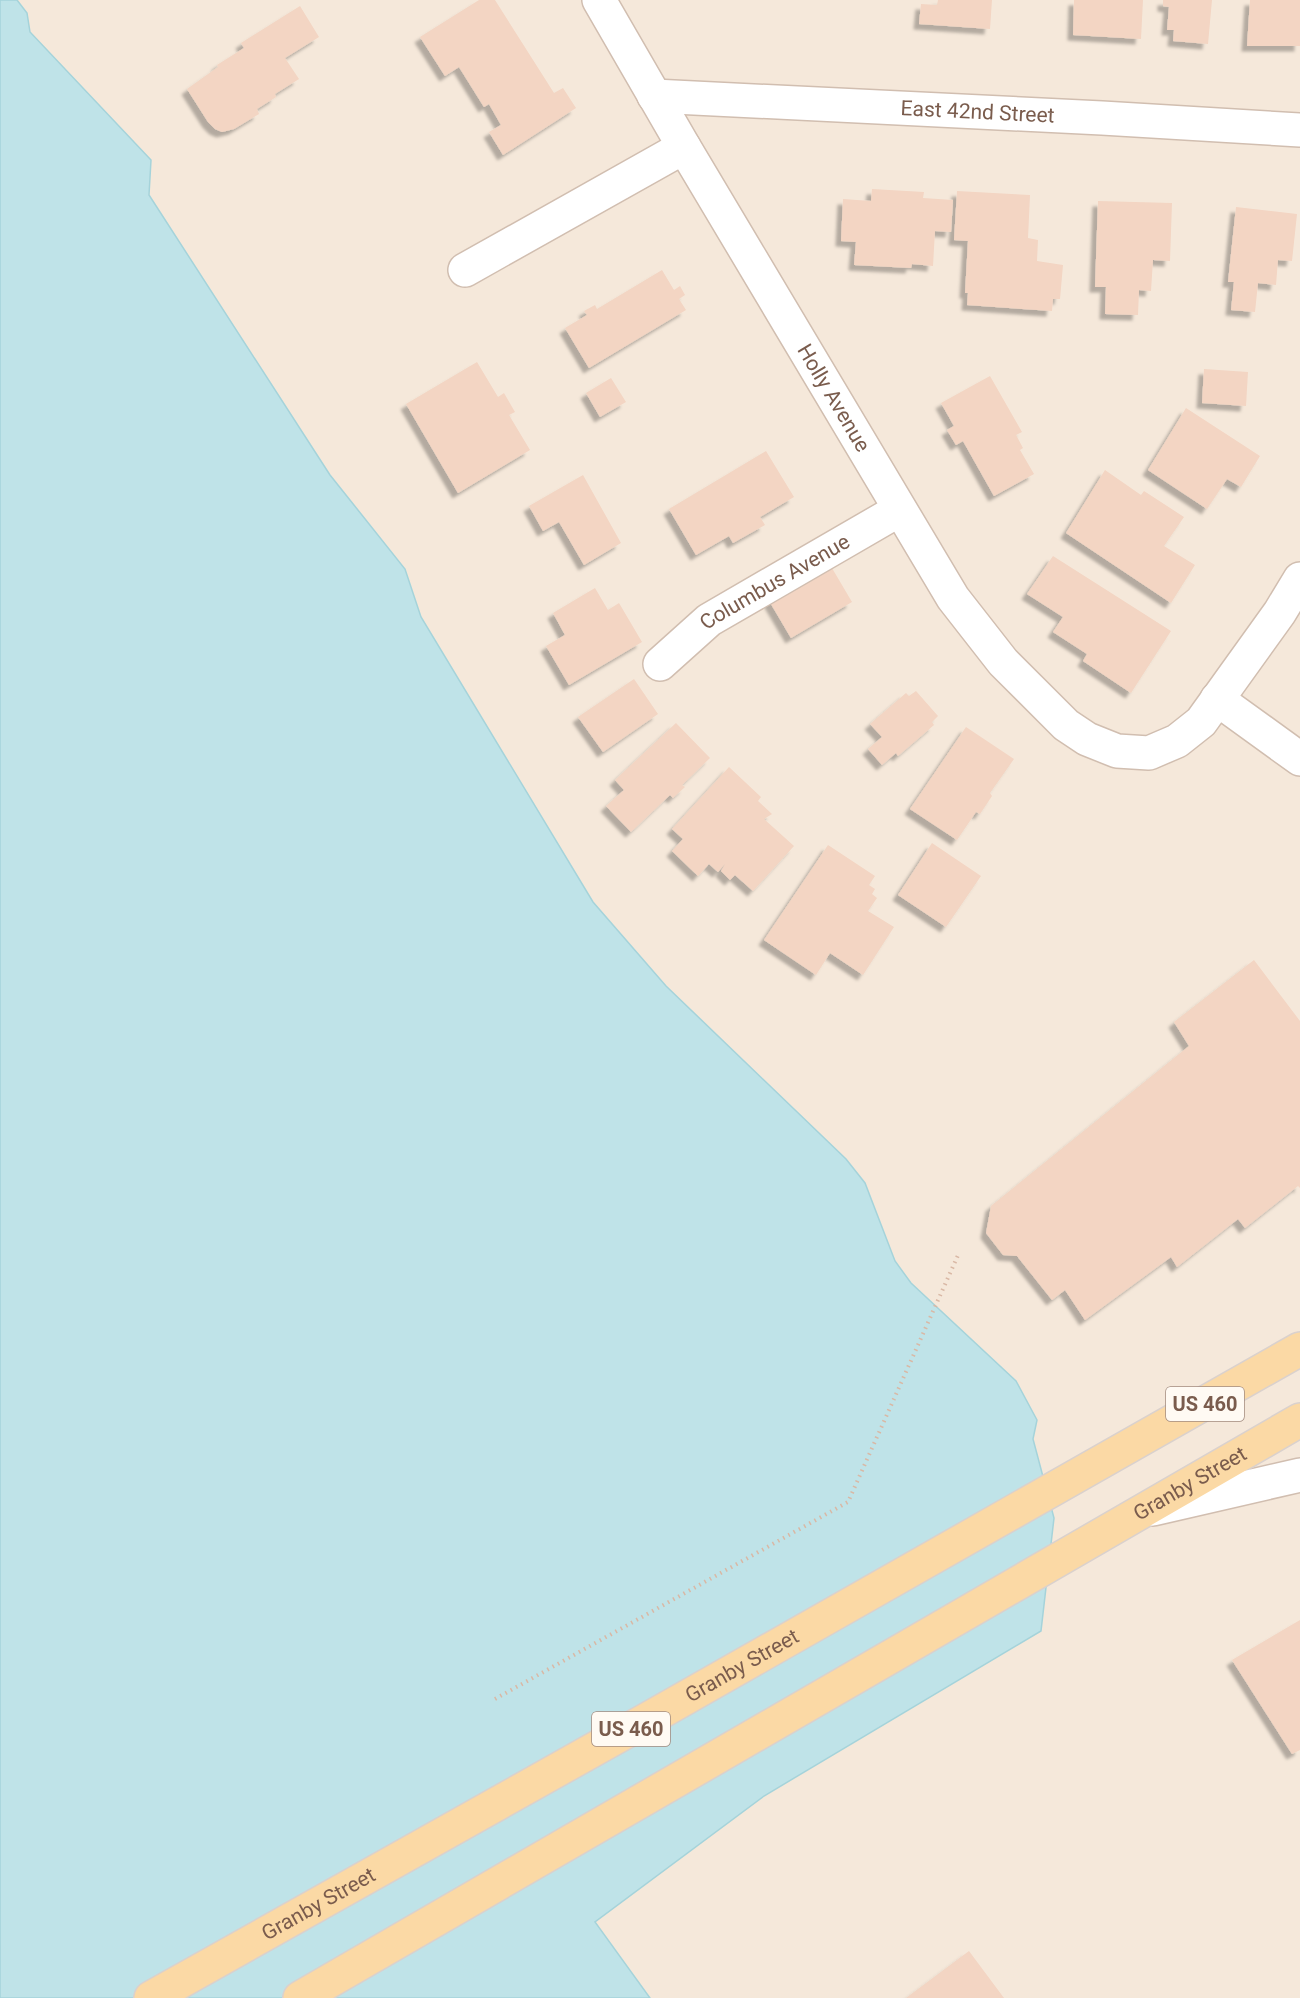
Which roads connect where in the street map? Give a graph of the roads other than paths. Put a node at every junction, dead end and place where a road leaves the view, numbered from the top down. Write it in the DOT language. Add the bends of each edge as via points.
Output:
graph roads {
  1 [pos="599,0"];
  2 [pos="654,96"];
  3 [pos="1300,130"];
  4 [pos="684,147"];
  5 [pos="465,270"];
  6 [pos="899,510"];
  7 [pos="1300,579"];
  8 [pos="660,664"];
  9 [pos="1218,699"];
  10 [pos="1300,759"];
  11 [pos="1300,1349"];
  12 [pos="1300,1420"];
  13 [pos="1300,1474"];
  14 [pos="1140,1512"];
  15 [pos="151,1998"];
  16 [pos="300,1998"];
  1 -- 2 [label="street, Holly Avenue"];
  2 -- 3 [label="street, East 42nd Street"];
  2 -- 4 [label="street, Holly Avenue"];
  4 -- 5 [label="street"];
  4 -- 6 [label="street, Holly Avenue"];
  6 -- 8 [label="street, Columbus Avenue" via="708,620"];
  6 -- 9 [label="street, Holly Avenue" via="953,598 1003,663 1066,725 1087,740 1117,751 1149,753 1178,741 1202,722"];
  7 -- 9 [label="street"];
  9 -- 10 [label="street"];
  11 -- 15 [label="main road, Granby Street / US 460"];
  12 -- 14 [label="main road, Granby Street / US 460"];
  13 -- 14 [label="street"];
  14 -- 16 [label="main road, Granby Street / US 460"];
}
